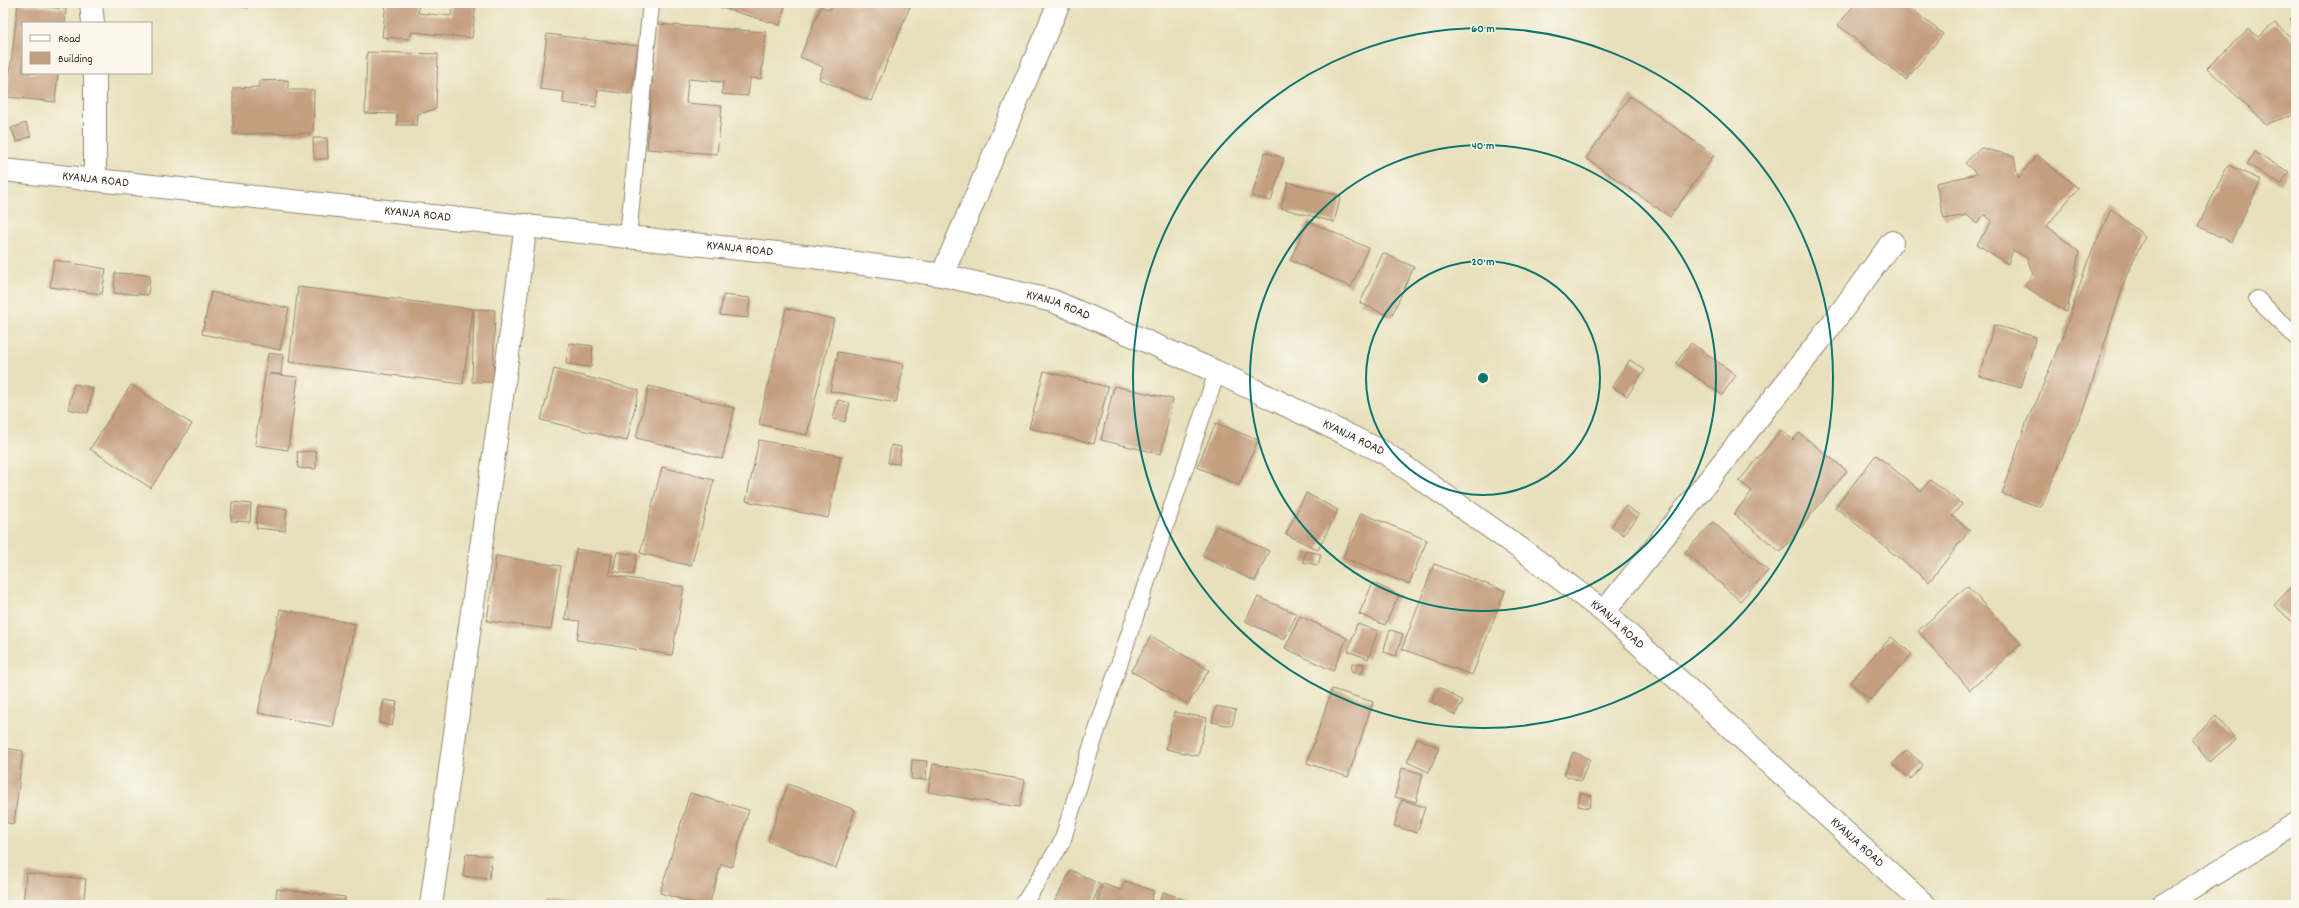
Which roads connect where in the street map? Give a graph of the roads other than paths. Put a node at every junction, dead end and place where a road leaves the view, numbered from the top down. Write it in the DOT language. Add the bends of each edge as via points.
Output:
graph roads {
  1 [pos="91,3"];
  2 [pos="651,3"];
  3 [pos="1059,3"];
  4 [pos="93,22"];
  5 [pos="96,74"];
  6 [pos="3,170"];
  7 [pos="94,180"];
  8 [pos="526,225"];
  9 [pos="628,236"];
  10 [pos="1892,242"];
  11 [pos="942,275"];
  12 [pos="2257,299"];
  13 [pos="2296,337"];
  14 [pos="1217,372"];
  15 [pos="1604,612"];
  16 [pos="2296,824"];
  17 [pos="431,905"];
  18 [pos="1023,905"];
  19 [pos="1925,905"];
  20 [pos="2163,905"];
  1 -- 4 [label="street"];
  2 -- 9 [label="lane"];
  3 -- 11 [label="street"];
  5 -- 7 [label="street"];
  6 -- 7 [label="street, KYANJA ROAD"];
  7 -- 8 [label="street, KYANJA ROAD"];
  8 -- 9 [label="street, KYANJA ROAD"];
  8 -- 17 [label="street"];
  9 -- 11 [label="street, KYANJA ROAD" via="814,257"];
  10 -- 15 [label="street" via="1824,335"];
  11 -- 14 [label="street, KYANJA ROAD" via="1052,301"];
  12 -- 13 [label="lane"];
  14 -- 15 [label="street, KYANJA ROAD" via="1385,453 1528,554"];
  14 -- 18 [label="lane" via="1062,842"];
  15 -- 19 [label="street, KYANJA ROAD"];
  16 -- 20 [label="street"];
}
